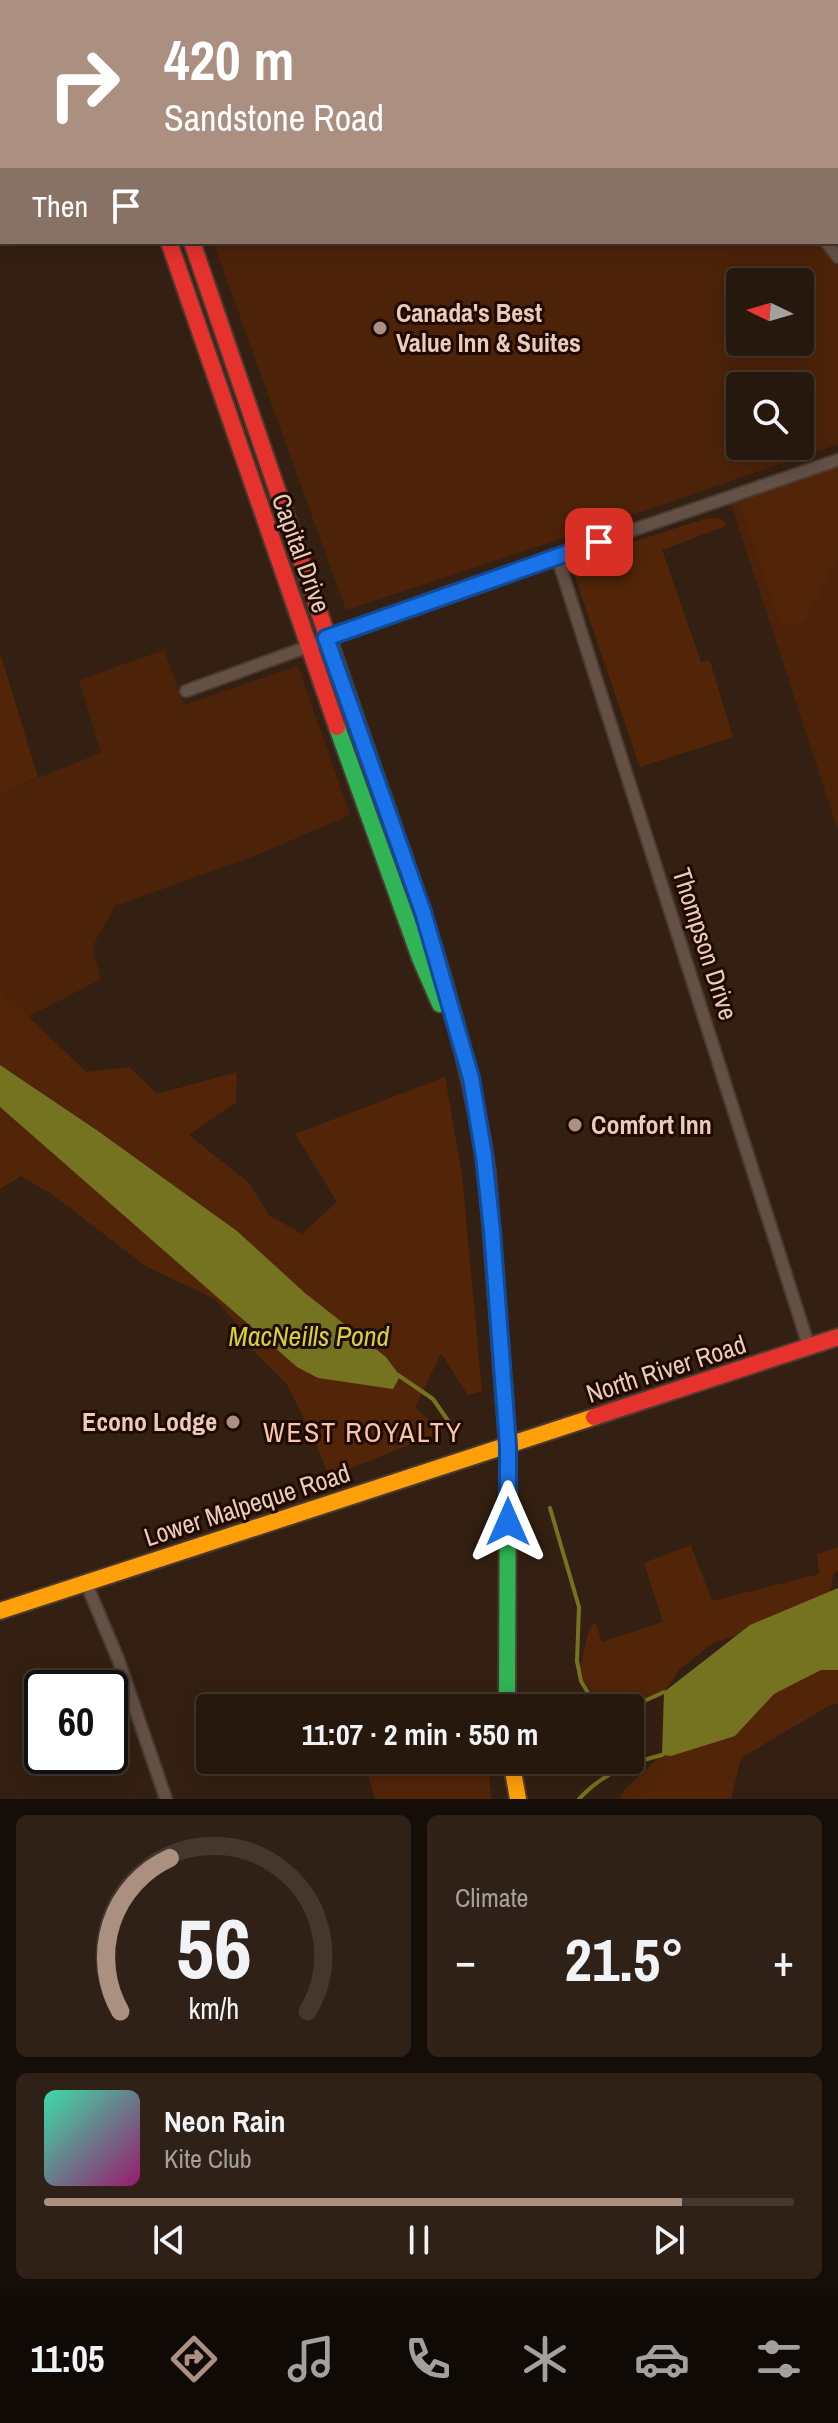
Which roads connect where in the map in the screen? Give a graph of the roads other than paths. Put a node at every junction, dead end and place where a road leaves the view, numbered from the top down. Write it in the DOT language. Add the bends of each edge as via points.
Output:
graph roads {
  1 [pos="170,244"];
  2 [pos="193,244"];
  3 [pos="838,460"];
  4 [pos="557,556"];
  5 [pos="326,638"];
  6 [pos="309,645"];
  7 [pos="186,691"];
  8 [pos="463,1057"];
  9 [pos="838,1337"];
  10 [pos="809,1347"];
  11 [pos="508,1446"];
  12 [pos="86,1583"];
  13 [pos="0,1611"];
  14 [pos="507,1694"];
  15 [pos="514,1774"];
  16 [pos="166,1799"];
  17 [pos="518,1799"];
  1 -- 6 [label="main road, Capital Drive"];
  2 -- 5 [label="main road, Capital Drive"];
  3 -- 4 [label="street"];
  4 -- 5 [label="street"];
  4 -- 10 [label="street, Thompson Drive"];
  5 -- 6 [label="street"];
  5 -- 8 [label="main road, Capital Drive" via="423,912"];
  6 -- 7 [label="street"];
  6 -- 8 [label="main road, Capital Drive" via="420,958"];
  8 -- 11 [label="main road, Capital Drive" via="487,1172"];
  9 -- 10 [label="main road, North River Road"];
  10 -- 11 [label="main road, North River Road"];
  11 -- 12 [label="main road, Lower Malpeque Road"];
  11 -- 14 [label="main road, Capital Drive"];
  12 -- 13 [label="main road, Lower Malpeque Road"];
  12 -- 16 [label="street"];
  15 -- 17 [label="main road"];
}
